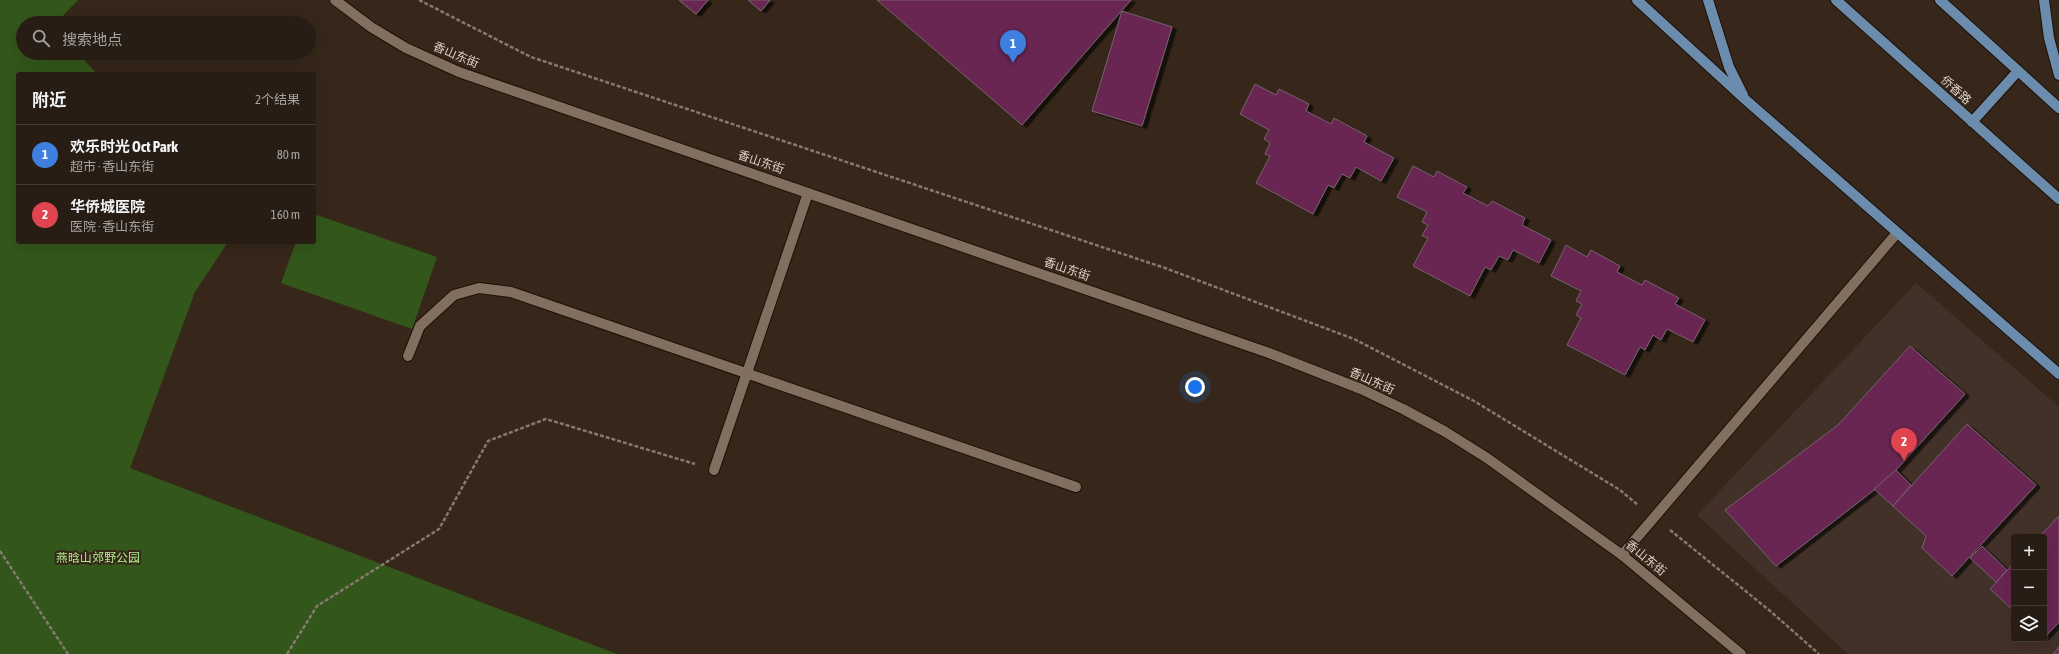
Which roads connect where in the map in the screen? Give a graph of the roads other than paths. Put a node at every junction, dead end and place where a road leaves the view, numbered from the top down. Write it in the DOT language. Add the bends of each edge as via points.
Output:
graph roads {
  1 [pos="336,0"];
  2 [pos="1637,0"];
  3 [pos="1708,0"];
  4 [pos="1836,0"];
  5 [pos="1940,0"];
  6 [pos="2044,0"];
  7 [pos="2018,71"];
  8 [pos="2059,75"];
  9 [pos="1746,101"];
  10 [pos="2059,108"];
  11 [pos="1972,122"];
  12 [pos="808,193"];
  13 [pos="2059,199"];
  14 [pos="1897,233"];
  15 [pos="408,356"];
  16 [pos="747,373"];
  17 [pos="2059,374"];
  18 [pos="714,470"];
  19 [pos="1076,487"];
  20 [pos="1622,555"];
  21 [pos="1741,654"];
  1 -- 12 [label="street, 香山东街" via="371,27 406,48 459,72"];
  2 -- 9 [label="main road"];
  3 -- 9 [label="main road" via="1729,67"];
  4 -- 11 [label="main road, 侨香路"];
  5 -- 7 [label="main road"];
  6 -- 8 [label="main road" via="2049,38"];
  7 -- 10 [label="main road"];
  7 -- 11 [label="main road"];
  9 -- 14 [label="main road"];
  11 -- 13 [label="main road, 侨香路"];
  12 -- 16 [label="street"];
  12 -- 20 [label="street, 香山东街" via="1268,353 1361,389 1430,424 1487,458"];
  14 -- 17 [label="main road"];
  14 -- 20 [label="street"];
  15 -- 16 [label="street" via="420,326 454,295 479,288 511,292"];
  16 -- 18 [label="street"];
  16 -- 19 [label="street"];
  20 -- 21 [label="street, 香山东街"];
}
